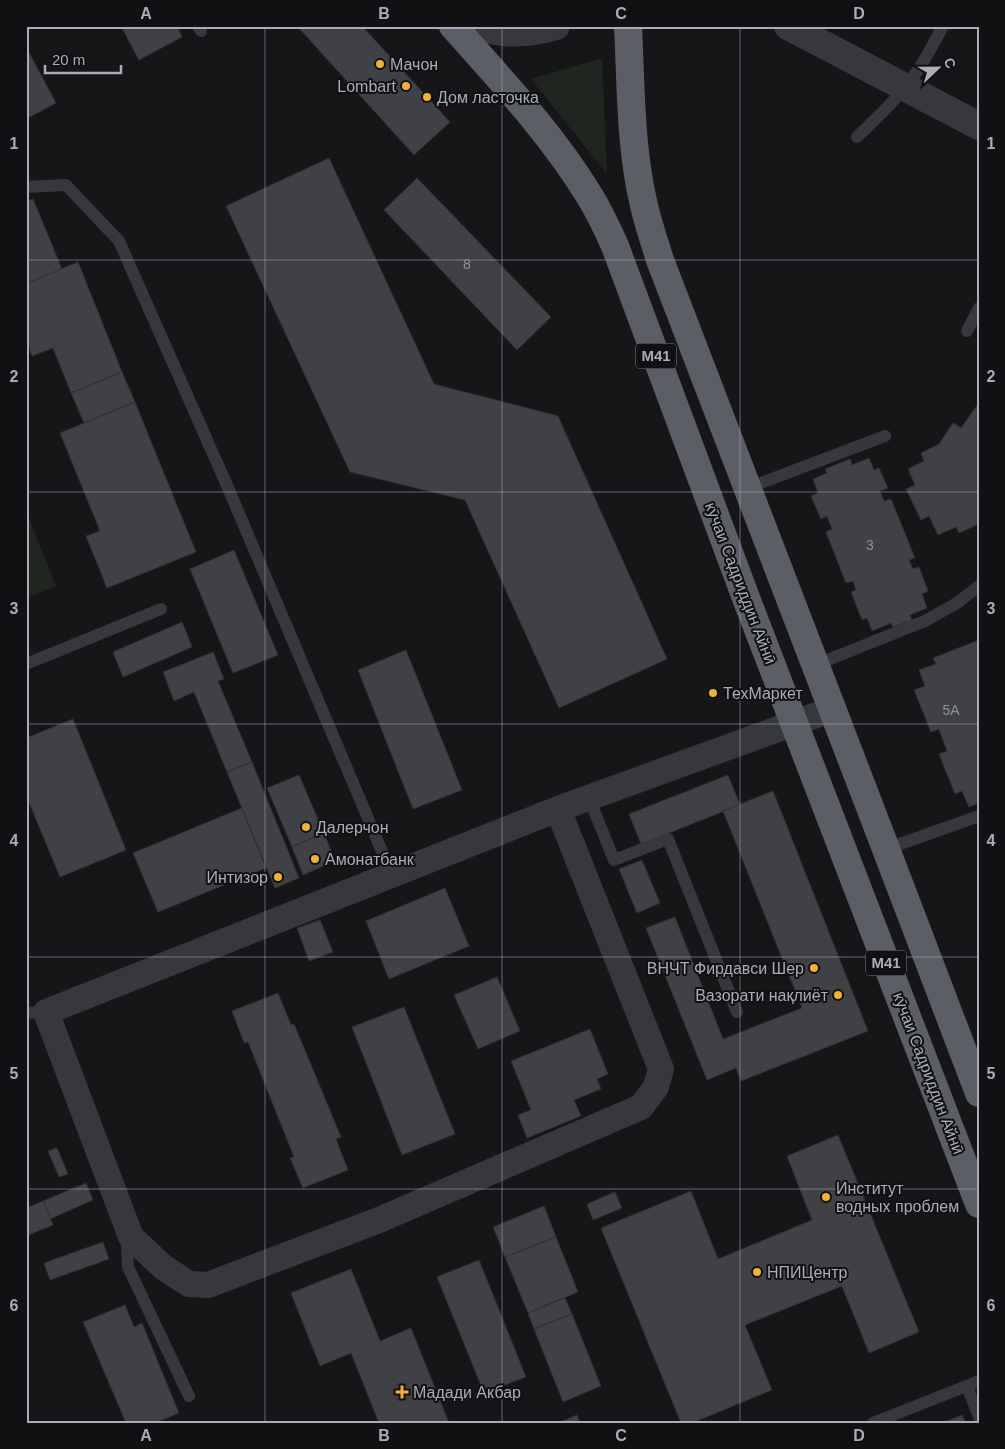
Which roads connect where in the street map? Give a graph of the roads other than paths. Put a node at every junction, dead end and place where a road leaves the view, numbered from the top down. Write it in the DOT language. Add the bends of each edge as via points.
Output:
graph roads {
  1 [pos="453,26"];
  2 [pos="474,26"];
  3 [pos="556,26"];
  4 [pos="628,26"];
  5 [pos="788,26"];
  6 [pos="943,26"];
  7 [pos="906,87"];
  8 [pos="979,126"];
  9 [pos="857,137"];
  10 [pos="26,187"];
  11 [pos="979,308"];
  12 [pos="967,331"];
  13 [pos="886,436"];
  14 [pos="748,488"];
  15 [pos="978,588"];
  16 [pos="161,609"];
  17 [pos="26,664"];
  18 [pos="816,665"];
  19 [pos="833,709"];
  20 [pos="794,723"];
  21 [pos="590,798"];
  22 [pos="558,809"];
  23 [pos="979,816"];
  24 [pos="886,848"];
  25 [pos="392,875"];
  26 [pos="36,1012"];
  27 [pos="737,1012"];
  28 [pos="978,1090"];
  29 [pos="979,1204"];
  30 [pos="131,1237"];
  31 [pos="973,1384"];
  32 [pos="189,1396"];
  33 [pos="979,1417"];
  34 [pos="873,1423"];
  1 -- 20 [label="highway, кӯчаи Садриддин Айнӣ / M41" via="555,144 603,220"];
  2 -- 3 [label="street" via="516,34"];
  4 -- 14 [label="highway" via="633,127 643,201 660,260"];
  5 -- 7 [label="street"];
  6 -- 7 [label="lane"];
  7 -- 8 [label="street"];
  7 -- 9 [label="lane"];
  10 -- 25 [label="lane" via="66,185 119,240"];
  11 -- 12 [label="lane"];
  13 -- 14 [label="lane"];
  14 -- 18 [label="highway, M41"];
  15 -- 18 [label="lane" via="925,621"];
  16 -- 17 [label="lane"];
  18 -- 19 [label="highway, M41"];
  19 -- 20 [label="street"];
  19 -- 24 [label="highway, M41"];
  20 -- 21 [label="street"];
  20 -- 29 [label="highway, кӯчаи Садриддин Айнӣ / M41"];
  21 -- 22 [label="street"];
  21 -- 27 [label="lane" via="614,860 668,839"];
  22 -- 25 [label="street"];
  22 -- 30 [label="street" via="661,1069 656,1087 641,1107 379,1220 208,1286 189,1284 163,1267"];
  23 -- 24 [label="lane"];
  24 -- 28 [label="highway, M41"];
  25 -- 26 [label="street"];
  26 -- 30 [label="street"];
  30 -- 32 [label="lane" via="127,1249 128,1268"];
  31 -- 33 [label="lane"];
  31 -- 34 [label="lane"];
}
